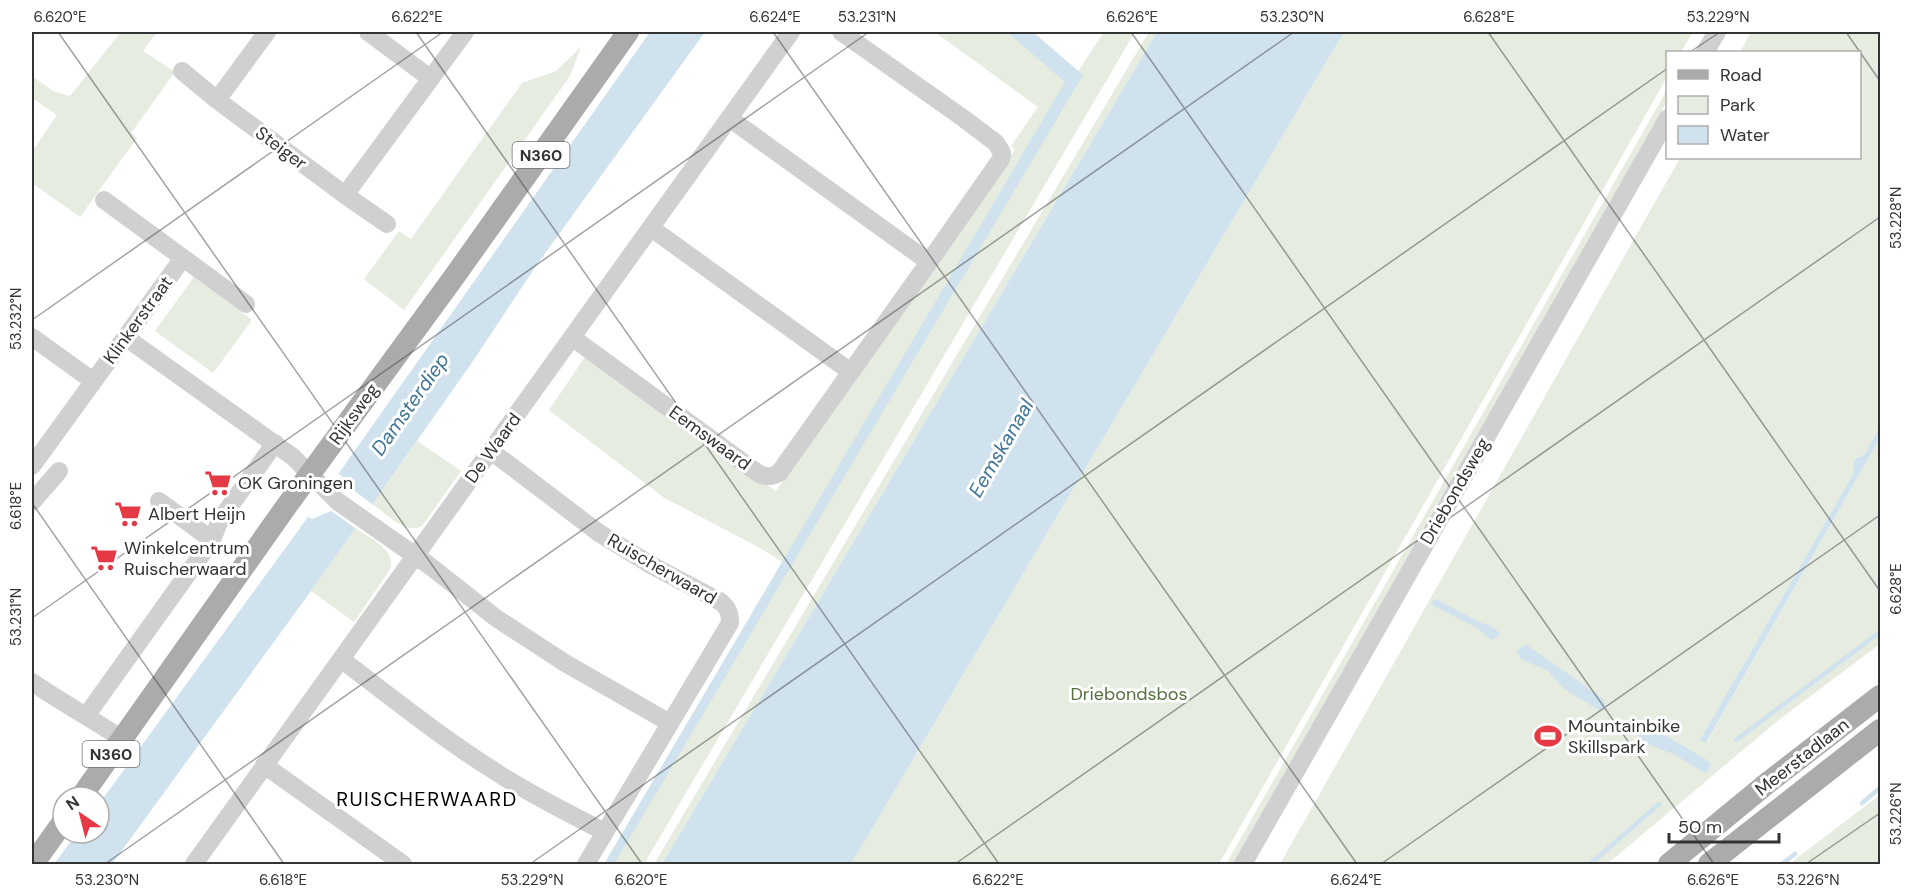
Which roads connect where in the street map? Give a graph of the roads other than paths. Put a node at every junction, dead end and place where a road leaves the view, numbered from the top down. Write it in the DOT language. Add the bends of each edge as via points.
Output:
graph roads {
  1 [pos="267,32"];
  2 [pos="368,32"];
  3 [pos="465,32"];
  4 [pos="628,32"];
  5 [pos="791,32"];
  6 [pos="842,32"];
  7 [pos="1717,32"];
  8 [pos="1706,51"];
  9 [pos="183,71"];
  10 [pos="429,78"];
  11 [pos="217,100"];
  12 [pos="729,118"];
  13 [pos="1666,122"];
  14 [pos="345,195"];
  15 [pos="104,200"];
  16 [pos="387,224"];
  17 [pos="651,228"];
  18 [pos="183,258"];
  19 [pos="929,262"];
  20 [pos="246,304"];
  21 [pos="32,337"];
  22 [pos="125,337"];
  23 [pos="573,338"];
  24 [pos="851,372"];
  25 [pos="93,381"];
  26 [pos="275,443"];
  27 [pos="491,451"];
  28 [pos="32,466"];
  29 [pos="59,471"];
  30 [pos="310,474"];
  31 [pos="159,501"];
  32 [pos="32,502"];
  33 [pos="212,540"];
  34 [pos="414,556"];
  35 [pos="341,659"];
  36 [pos="32,682"];
  37 [pos="1881,696"];
  38 [pos="94,721"];
  39 [pos="670,723"];
  40 [pos="1881,730"];
  41 [pos="122,739"];
  42 [pos="264,765"];
  43 [pos="89,785"];
  44 [pos="605,832"];
  45 [pos="51,839"];
  46 [pos="33,864"];
  47 [pos="194,864"];
  48 [pos="403,864"];
  49 [pos="586,864"];
  50 [pos="1243,864"];
  51 [pos="1669,864"];
  52 [pos="1709,864"];
  1 -- 11 [label="street"];
  2 -- 10 [label="street"];
  3 -- 10 [label="street"];
  4 -- 30 [label="main road, Rijksweg / N360"];
  5 -- 12 [label="street, De Waard"];
  6 -- 19 [label="street, Eemswaard" via="971,124 996,143 1002,153"];
  7 -- 8 [label="street"];
  9 -- 11 [label="street, Steiger"];
  10 -- 14 [label="street"];
  11 -- 14 [label="street, Steiger"];
  12 -- 17 [label="street, De Waard"];
  12 -- 19 [label="street"];
  13 -- 50 [label="street, Driebondsweg"];
  14 -- 16 [label="street, Steiger"];
  15 -- 18 [label="street, Klinkerstraat"];
  17 -- 23 [label="street, De Waard"];
  17 -- 24 [label="street"];
  18 -- 20 [label="street, Klinkerstraat"];
  18 -- 22 [label="street, Klinkerstraat"];
  19 -- 24 [label="street, Eemswaard"];
  21 -- 25 [label="street, Klinkerstraat"];
  22 -- 25 [label="street, Klinkerstraat"];
  22 -- 26 [label="street"];
  23 -- 24 [label="street, Eemswaard" via="766,477 784,467"];
  23 -- 27 [label="street, De Waard"];
  25 -- 28 [label="street, Klinkerstraat"];
  26 -- 30 [label="street"];
  26 -- 33 [label="street" via="220,519"];
  27 -- 34 [label="street, De Waard"];
  27 -- 39 [label="street, Ruischerwaard" via="599,533 727,607 730,623"];
  29 -- 32 [label="street"];
  30 -- 34 [label="street" via="337,501"];
  30 -- 41 [label="main road, Rijksweg / N360"];
  31 -- 33 [label="street"];
  33 -- 38 [label="street"];
  34 -- 35 [label="street, De Waard"];
  34 -- 39 [label="street" via="496,618"];
  35 -- 42 [label="street, De Waard"];
  35 -- 44 [label="street" via="487,766"];
  36 -- 38 [label="street"];
  37 -- 51 [label="main road, Meerstadlaan"];
  38 -- 41 [label="street"];
  39 -- 44 [label="street, Ruischerwaard"];
  40 -- 52 [label="main road, Meerstadlaan"];
  41 -- 43 [label="main road, Rijksweg / N360"];
  42 -- 47 [label="street, De Waard"];
  42 -- 48 [label="street"];
  44 -- 49 [label="street, Ruischerwaard"];
  45 -- 46 [label="main road"];
}
